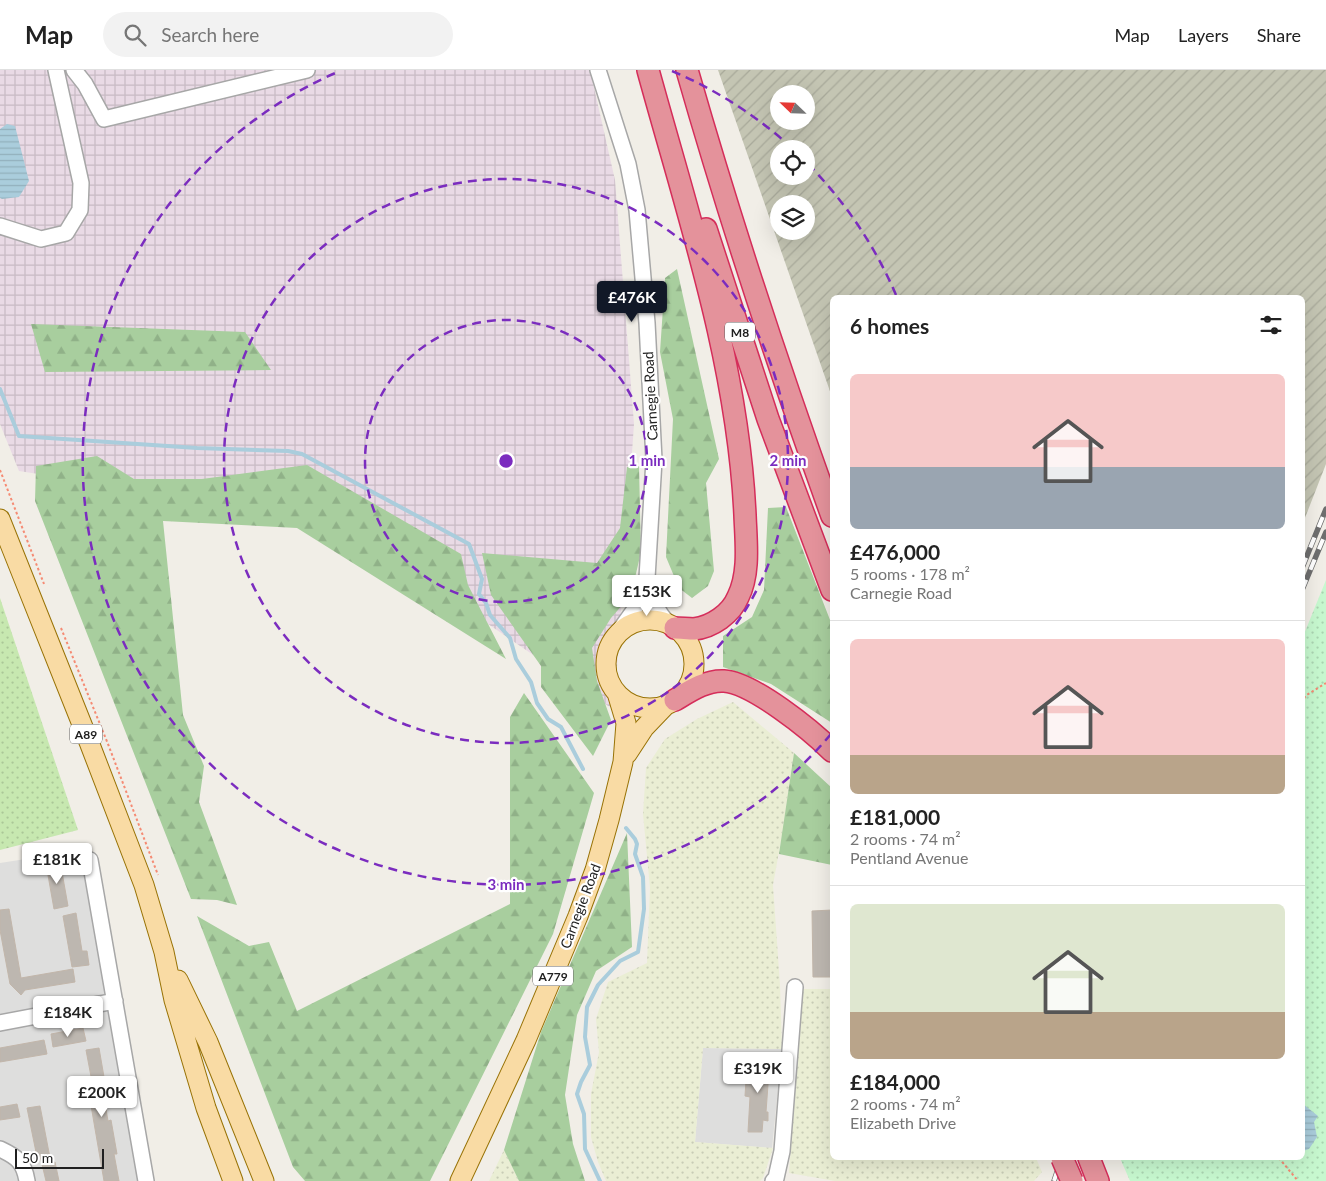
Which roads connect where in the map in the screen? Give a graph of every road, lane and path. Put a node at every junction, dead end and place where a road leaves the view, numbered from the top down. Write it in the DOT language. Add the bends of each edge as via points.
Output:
graph roads {
  1 [pos="56,70"];
  2 [pos="74,70"];
  3 [pos="307,70"];
  4 [pos="598,70"];
  5 [pos="648,70"];
  6 [pos="659,70"];
  7 [pos="687,70"];
  8 [pos="0,226"];
  9 [pos="830,510"];
  10 [pos="0,519"];
  11 [pos="647,578"];
  12 [pos="830,585"];
  13 [pos="673,626"];
  14 [pos="614,638"];
  15 [pos="1326,683"];
  16 [pos="617,693"];
  17 [pos="1305,696"];
  18 [pos="671,702"];
  19 [pos="830,749"];
  20 [pos="624,762"];
  21 [pos="90,860"];
  22 [pos="164,952"];
  23 [pos="795,987"];
  24 [pos="115,1001"];
  25 [pos="0,1023"];
  26 [pos="0,1149"];
  27 [pos="1063,1160"];
  28 [pos="1090,1160"];
  29 [pos="1281,1160"];
  30 [pos="27,1181"];
  31 [pos="146,1181"];
  32 [pos="233,1181"];
  33 [pos="264,1181"];
  34 [pos="460,1181"];
  35 [pos="773,1181"];
  36 [pos="1072,1181"];
  37 [pos="1098,1181"];
  38 [pos="1298,1181"];
  1 -- 8 [label="street" via="81,183 80,210 66,233 41,239"];
  2 -- 3 [label="street" via="104,119"];
  4 -- 11 [label="street, Carnegie Road" via="628,164 637,210 654,460"];
  5 -- 13 [label="highway, M8" via="726,365 744,485 746,565 738,598 718,621 694,629"];
  6 -- 12 [label="highway, M8" via="685,165 768,418"];
  7 -- 9 [label="highway, M8" via="716,171"];
  10 -- 22 [label="main road, A89" via="144,886"];
  11 -- 13 [label="street, Carnegie Road" via="658,612"];
  11 -- 14 [label="street, Carnegie Road" via="635,609"];
  13 -- 14 [label="main road" via="652,620 634,622"];
  13 -- 18 [label="main road, A779" via="685,637 692,650 694,664 685,690"];
  14 -- 16 [label="main road, A779" via="606,666 609,681"];
  15 -- 17 [label="path"];
  16 -- 18 [label="main road" via="625,700 646,708"];
  16 -- 20 [label="main road, Carnegie Road / A779" via="626,723"];
  18 -- 19 [label="highway" via="709,682 734,683 782,710"];
  18 -- 20 [label="main road, Carnegie Road / A779" via="637,737"];
  20 -- 34 [label="main road, Carnegie Road / A779" via="597,862 578,916 526,1040"];
  21 -- 24 [label="street"];
  22 -- 32 [label="main road, A89" via="174,1000 206,1108"];
  22 -- 33 [label="main road, A89" via="208,1042"];
  23 -- 35 [label="street" via="782,1151"];
  24 -- 25 [label="street"];
  24 -- 31 [label="street"];
  26 -- 30 [label="street" via="16,1157 25,1170"];
  27 -- 36 [label="highway, bridge"];
  28 -- 37 [label="highway"];
  29 -- 38 [label="path"];
}
